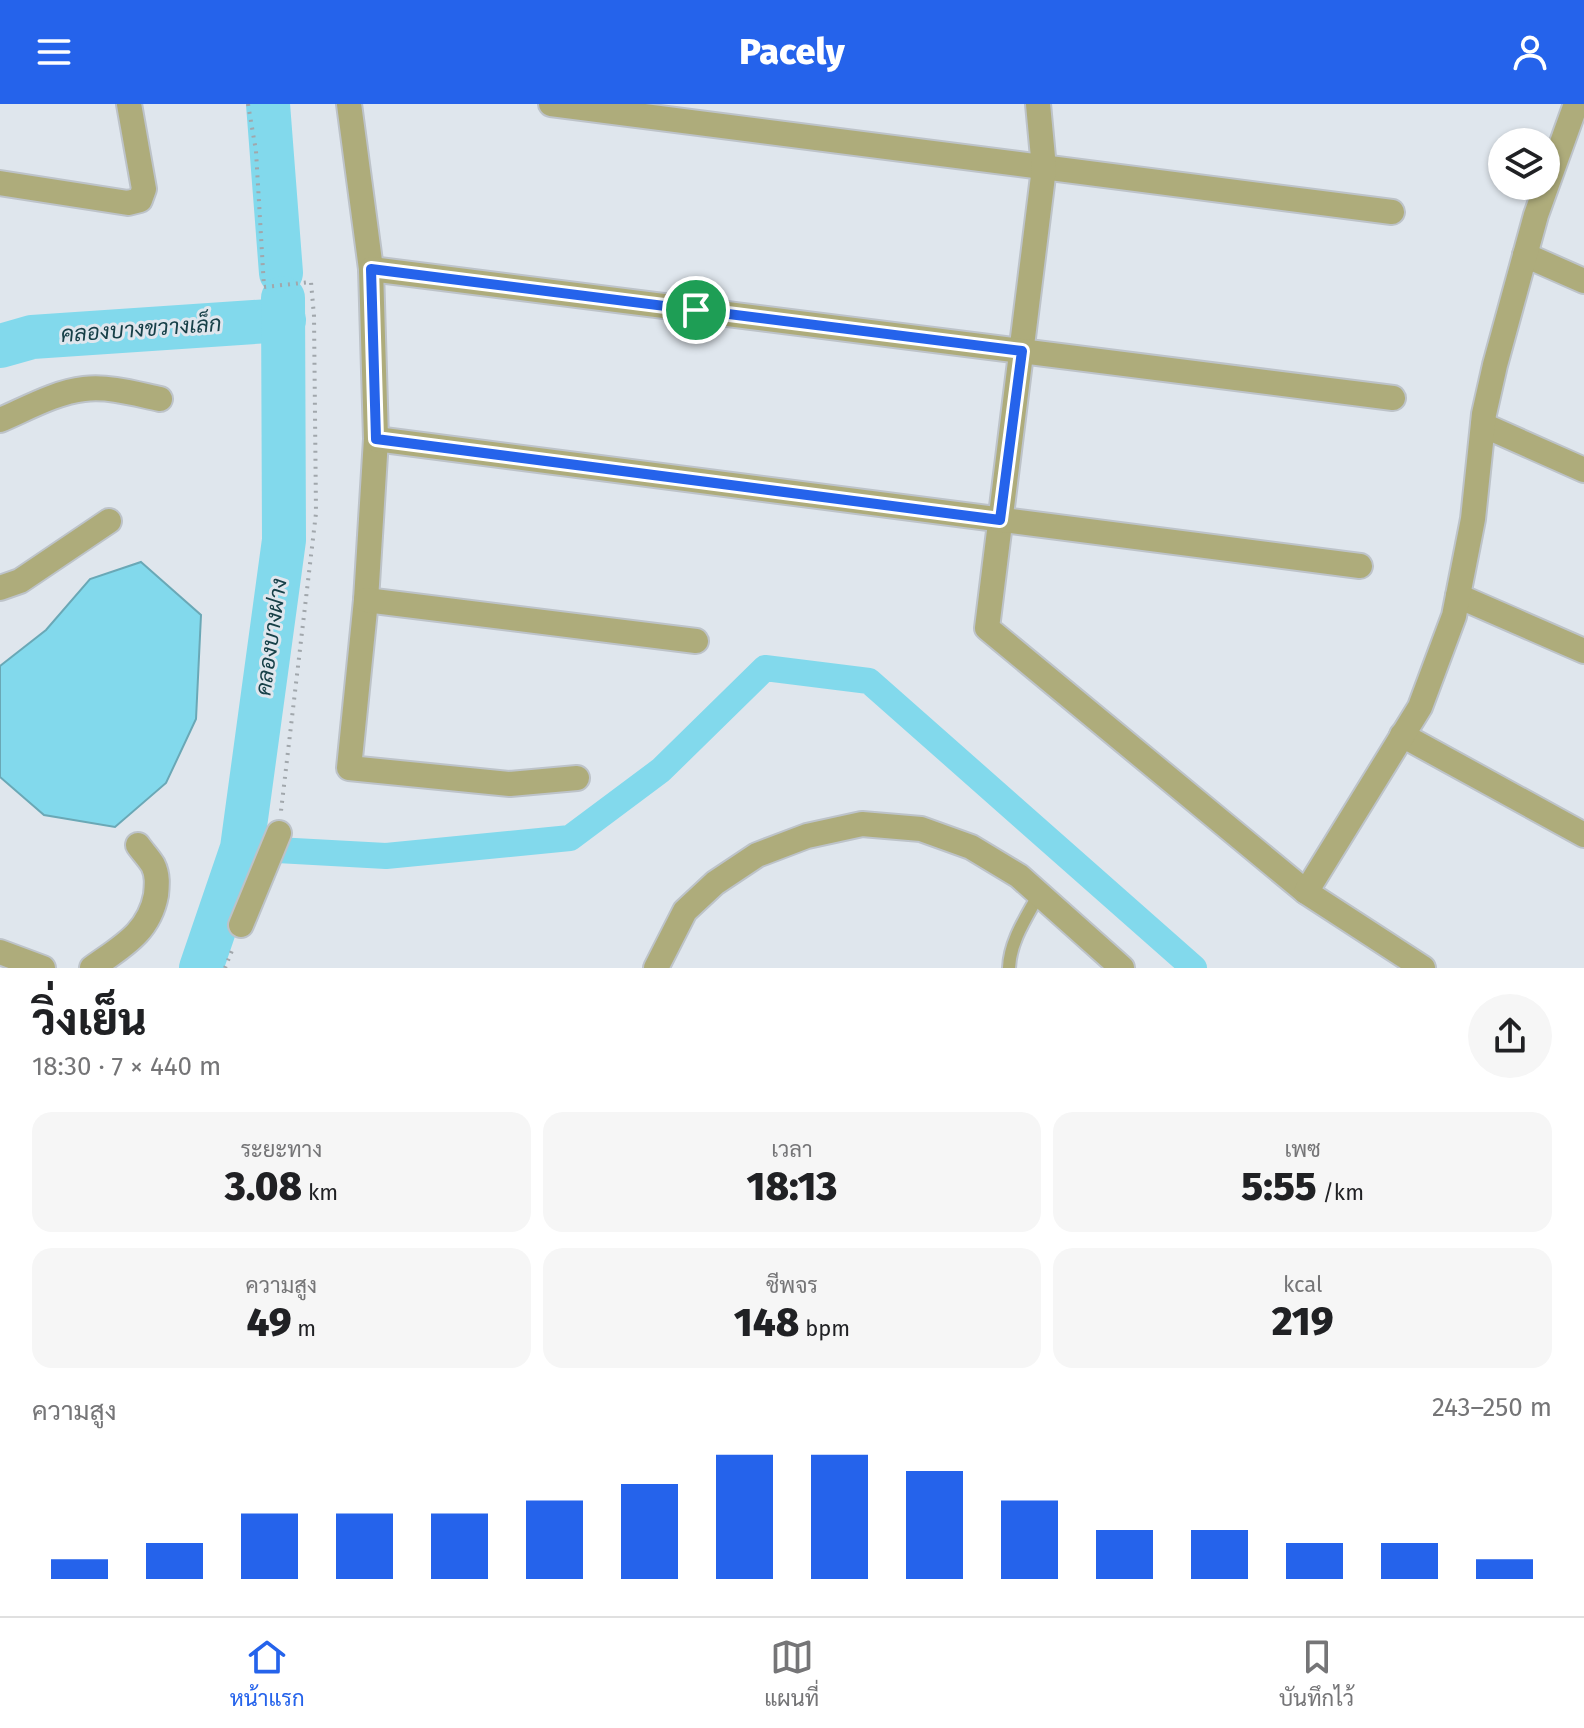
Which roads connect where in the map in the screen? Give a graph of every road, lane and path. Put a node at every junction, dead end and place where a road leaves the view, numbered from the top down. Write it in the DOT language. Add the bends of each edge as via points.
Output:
graph roads {
  1 [pos="129,104"];
  2 [pos="248,104"];
  3 [pos="349,104"];
  4 [pos="551,104"];
  5 [pos="1038,104"];
  6 [pos="1576,104"];
  7 [pos="1044,168"];
  8 [pos="0,183"];
  9 [pos="1392,212"];
  10 [pos="1525,255"];
  11 [pos="371,269"];
  12 [pos="1584,281"];
  13 [pos="1022,351"];
  14 [pos="1393,398"];
  15 [pos="160,399"];
  16 [pos="0,420"];
  17 [pos="1483,425"];
  18 [pos="376,439"];
  19 [pos="1584,470"];
  20 [pos="1000,520"];
  21 [pos="109,521"];
  22 [pos="1360,566"];
  23 [pos="0,588"];
  24 [pos="1458,596"];
  25 [pos="366,600"];
  26 [pos="696,641"];
  27 [pos="1584,651"];
  28 [pos="1402,735"];
  29 [pos="577,778"];
  30 [pos="279,833"];
  31 [pos="1584,835"];
  32 [pos="138,845"];
  33 [pos="1306,892"];
  34 [pos="1039,894"];
  35 [pos="241,925"];
  36 [pos="0,952"];
  37 [pos="43,968"];
  38 [pos="92,968"];
  39 [pos="656,968"];
  40 [pos="1009,968"];
  41 [pos="1122,968"];
  42 [pos="1423,968"];
  1 -- 8 [label="street" via="144,189 140,200 128,203"];
  2 -- 30 [label="path" via="264,287 311,282 314,316 316,513"];
  3 -- 11 [label="street"];
  4 -- 7 [label="street"];
  5 -- 7 [label="street"];
  6 -- 10 [label="street"];
  7 -- 9 [label="street"];
  7 -- 13 [label="street"];
  10 -- 12 [label="street"];
  10 -- 17 [label="street"];
  11 -- 13 [label="street"];
  11 -- 18 [label="street"];
  13 -- 14 [label="street"];
  13 -- 20 [label="street"];
  15 -- 16 [label="street" via="83,389"];
  17 -- 19 [label="street"];
  17 -- 24 [label="street"];
  18 -- 20 [label="street"];
  18 -- 25 [label="street"];
  20 -- 22 [label="street"];
  20 -- 33 [label="street" via="987,628"];
  21 -- 23 [label="street" via="20,581"];
  24 -- 27 [label="street"];
  24 -- 28 [label="street" via="1420,707"];
  25 -- 26 [label="street"];
  25 -- 29 [label="street" via="349,768 510,784"];
  28 -- 31 [label="street"];
  28 -- 33 [label="street"];
  30 -- 35 [label="street"];
  32 -- 38 [label="street" via="158,882 148,921 134,938"];
  33 -- 42 [label="street"];
  34 -- 39 [label="street" via="971,847 921,829 862,824 807,836 757,855 715,883 685,911"];
  34 -- 40 [label="lane" via="1014,941"];
  34 -- 41 [label="street"];
  36 -- 37 [label="street"];
}
